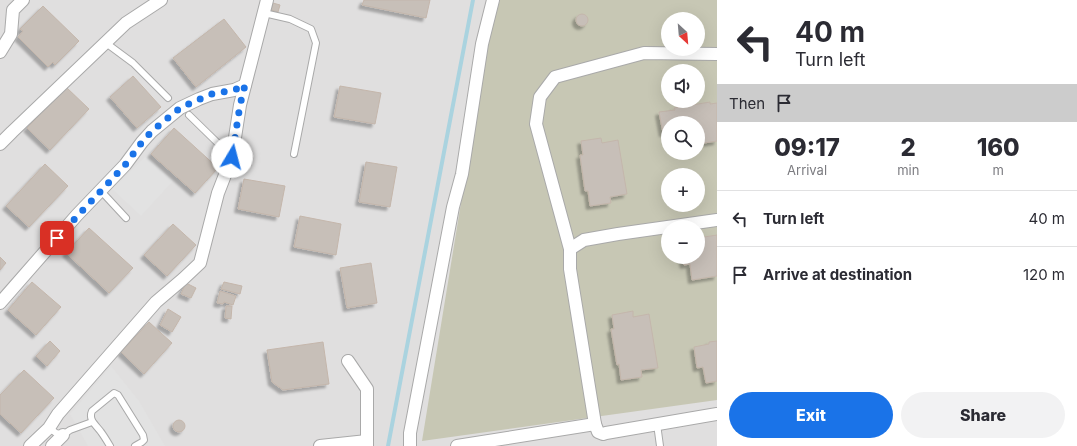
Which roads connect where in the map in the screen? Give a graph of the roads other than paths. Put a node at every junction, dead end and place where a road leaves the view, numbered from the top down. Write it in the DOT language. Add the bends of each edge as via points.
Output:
graph roads {
  1 [pos="23,0"];
  2 [pos="161,0"];
  3 [pos="267,0"];
  4 [pos="493,0"];
  5 [pos="264,13"];
  6 [pos="106,43"];
  7 [pos="0,52"];
  8 [pos="717,54"];
  9 [pos="245,85"];
  10 [pos="168,98"];
  11 [pos="189,114"];
  12 [pos="0,144"];
  13 [pos="294,154"];
  14 [pos="232,157"];
  15 [pos="101,190"];
  16 [pos="126,218"];
  17 [pos="717,220"];
  18 [pos="570,249"];
  19 [pos="0,303"];
  20 [pos="348,361"];
  21 [pos="717,414"];
  22 [pos="92,422"];
  23 [pos="595,424"];
  24 [pos="657,424"];
  25 [pos="49,428"];
  26 [pos="63,435"];
  27 [pos="367,444"];
  28 [pos="30,446"];
  29 [pos="52,446"];
  30 [pos="110,446"];
  31 [pos="135,446"];
  32 [pos="320,446"];
  33 [pos="410,446"];
  34 [pos="457,446"];
  35 [pos="660,446"];
  1 -- 7 [label="street" via="14,10 11,34"];
  2 -- 6 [label="street" via="126,23"];
  3 -- 5 [label="street"];
  4 -- 33 [label="street" via="482,44 462,174 453,207 410,433"];
  5 -- 9 [label="street"];
  5 -- 13 [label="lane" via="290,18 311,29 316,43"];
  6 -- 10 [label="lane" via="132,63"];
  6 -- 12 [label="street"];
  8 -- 18 [label="street" via="644,53 555,77 540,97 536,124"];
  9 -- 14 [label="street"];
  9 -- 15 [label="street" via="212,94 180,108 152,131"];
  11 -- 14 [label="lane"];
  14 -- 25 [label="street" via="218,193 200,263 156,302 58,414"];
  15 -- 16 [label="lane"];
  15 -- 19 [label="street"];
  17 -- 18 [label="street" via="584,240"];
  18 -- 23 [label="street" via="570,269"];
  20 -- 27 [label="street" via="367,389"];
  21 -- 24 [label="street"];
  22 -- 26 [label="lane"];
  22 -- 30 [label="lane"];
  22 -- 31 [label="lane" via="92,411 114,392 143,435 144,440"];
  23 -- 24 [label="street" via="598,432 603,434"];
  23 -- 34 [label="street"];
  24 -- 35 [label="lane"];
  25 -- 26 [label="lane"];
  25 -- 28 [label="street"];
  26 -- 29 [label="street"];
  27 -- 32 [label="street"];
}
